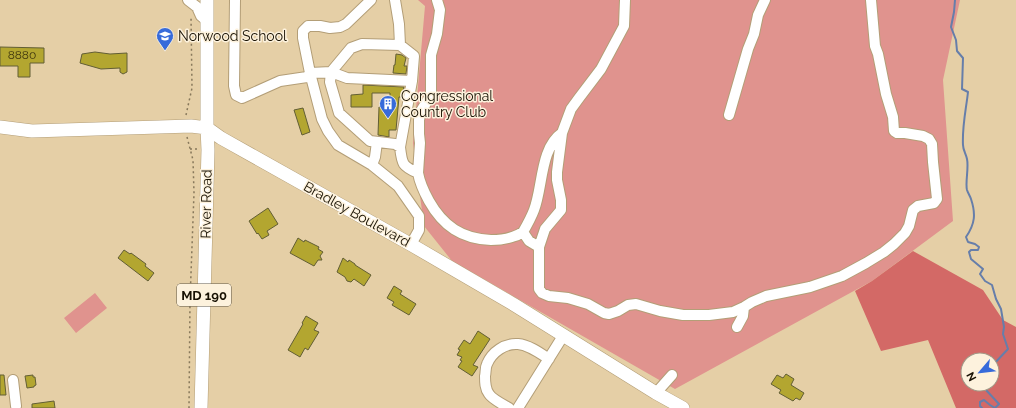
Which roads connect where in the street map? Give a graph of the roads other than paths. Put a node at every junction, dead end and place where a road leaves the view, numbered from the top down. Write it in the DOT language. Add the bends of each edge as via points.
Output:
graph roads {
  1 [pos="207,0"];
  2 [pos="235,0"];
  3 [pos="372,0"];
  4 [pos="395,0"];
  5 [pos="437,0"];
  6 [pos="625,0"];
  7 [pos="765,0"];
  8 [pos="871,0"];
  9 [pos="189,1"];
  10 [pos="207,21"];
  11 [pos="400,45"];
  12 [pos="330,72"];
  13 [pos="310,73"];
  14 [pos="412,81"];
  15 [pos="728,115"];
  16 [pos="0,128"];
  17 [pos="207,128"];
  18 [pos="562,133"];
  19 [pos="377,142"];
  20 [pos="400,147"];
  21 [pos="372,165"];
  22 [pos="418,173"];
  23 [pos="523,232"];
  24 [pos="408,243"];
  25 [pos="539,247"];
  26 [pos="744,307"];
  27 [pos="737,327"];
  28 [pos="563,336"];
  29 [pos="548,359"];
  30 [pos="672,375"];
  31 [pos="13,380"];
  32 [pos="656,392"];
  33 [pos="17,407"];
  34 [pos="201,408"];
  35 [pos="509,408"];
  36 [pos="518,408"];
  37 [pos="682,408"];
  1 -- 10 [label="main road, River Road / MD 190"];
  2 -- 13 [label="street" via="236,95 242,98 280,81 307,76"];
  3 -- 13 [label="street" via="340,27 308,26 303,31"];
  4 -- 11 [label="street"];
  5 -- 22 [label="street" via="440,10 430,72 431,95 419,120"];
  6 -- 18 [label="street" via="624,26 601,69 571,109"];
  7 -- 15 [label="street" via="758,15"];
  8 -- 26 [label="street" via="875,46 894,131 929,139 932,144 937,199 934,203 918,206 913,210 905,233 889,248 866,263 842,276 810,287 766,296"];
  9 -- 10 [label="street"];
  10 -- 17 [label="main road, River Road / MD 190"];
  11 -- 12 [label="street" via="362,44 351,48"];
  11 -- 14 [label="street" via="414,56"];
  12 -- 13 [label="street"];
  12 -- 14 [label="street" via="347,78"];
  12 -- 19 [label="street" via="330,82 339,113 370,141"];
  13 -- 21 [label="street" via="322,119 328,131 338,145"];
  14 -- 20 [label="street"];
  16 -- 17 [label="main road" via="32,131"];
  17 -- 24 [label="main road, Bradley Boulevard"];
  17 -- 34 [label="main road, River Road / MD 190"];
  18 -- 23 [label="street" via="550,146 534,210"];
  18 -- 25 [label="street" via="557,172 562,200 561,210 545,229"];
  19 -- 20 [label="street"];
  19 -- 21 [label="street"];
  20 -- 22 [label="street" via="405,166"];
  21 -- 24 [label="street" via="398,186 419,216 419,230"];
  22 -- 23 [label="street" via="423,191 434,209 444,222 457,232 472,238 497,240 511,238"];
  23 -- 25 [label="street"];
  24 -- 28 [label="main road, Bradley Boulevard"];
  25 -- 26 [label="street" via="539,289 542,293 588,304 604,313 609,314 636,304 682,315 733,312"];
  26 -- 27 [label="street" via="743,316"];
  28 -- 29 [label="street"];
  28 -- 32 [label="main road, Bradley Boulevard"];
  29 -- 35 [label="street" via="519,344 501,348 492,355 486,366 486,388 489,395"];
  29 -- 36 [label="street"];
  30 -- 32 [label="street"];
  31 -- 33 [label="street"];
  32 -- 37 [label="main road, Bradley Boulevard"];
}
